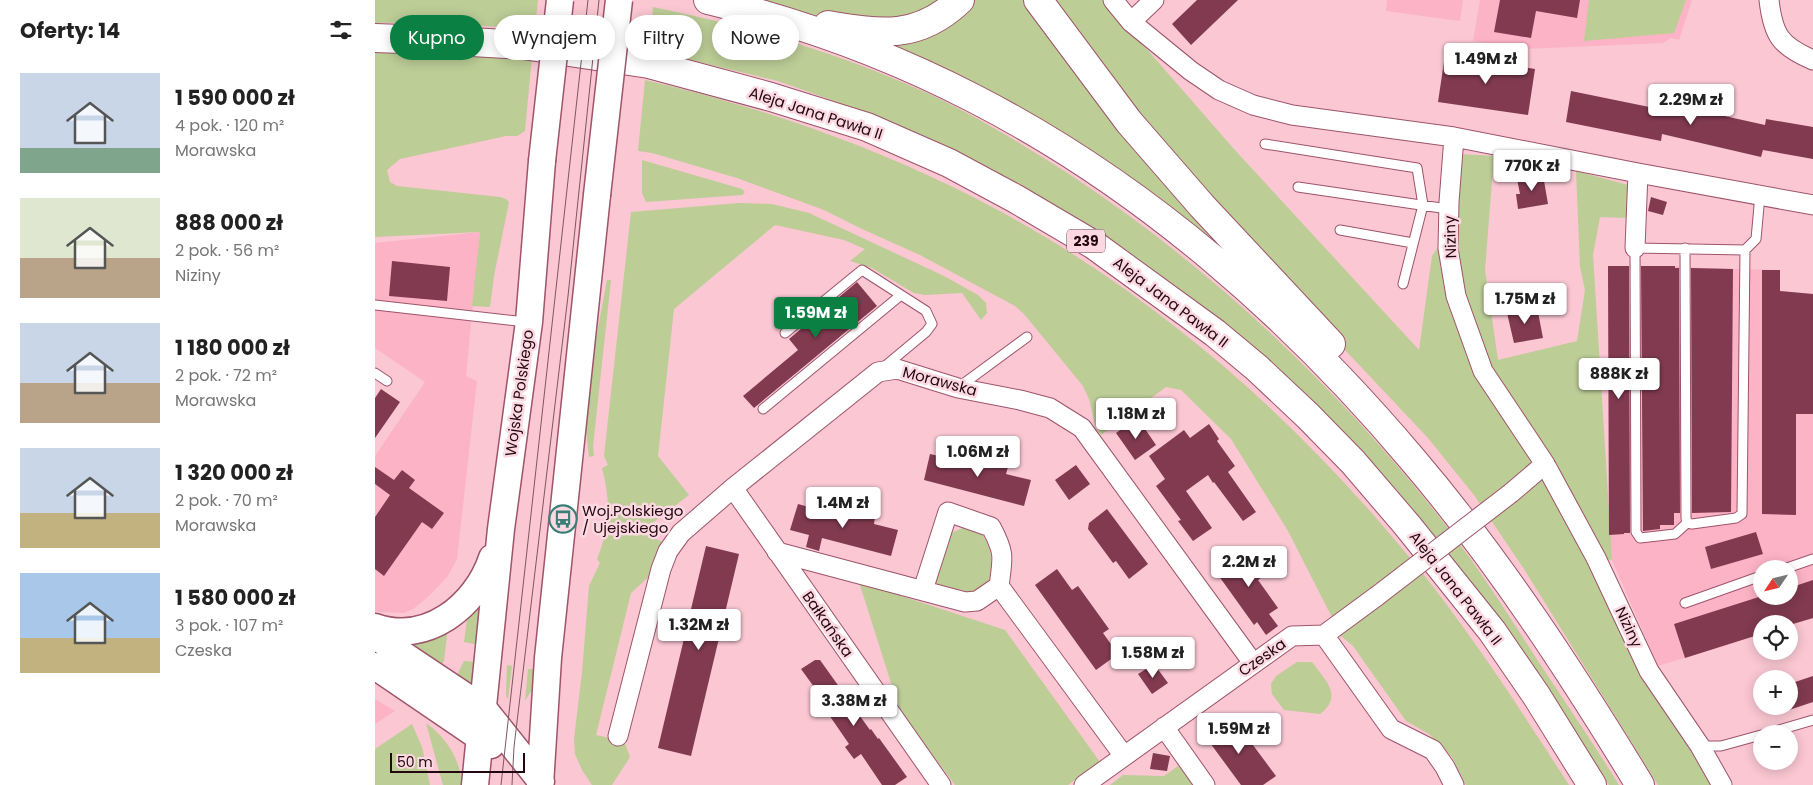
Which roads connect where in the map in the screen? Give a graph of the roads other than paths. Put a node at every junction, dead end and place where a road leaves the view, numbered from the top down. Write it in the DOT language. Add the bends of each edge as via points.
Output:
graph roads {
  1 [pos="560,0"];
  2 [pos="619,0"];
  3 [pos="708,0"];
  4 [pos="960,0"];
  5 [pos="1038,0"];
  6 [pos="1113,0"];
  7 [pos="1154,0"];
  8 [pos="1769,0"];
  9 [pos="755,13"];
  10 [pos="1131,22"];
  11 [pos="375,38"];
  12 [pos="1813,60"];
  13 [pos="1454,137"];
  14 [pos="1265,144"];
  15 [pos="1638,173"];
  16 [pos="1298,187"];
  17 [pos="1760,195"];
  18 [pos="1813,204"];
  19 [pos="1423,206"];
  20 [pos="1449,209"];
  21 [pos="1340,230"];
  22 [pos="1413,243"];
  23 [pos="1635,248"];
  24 [pos="1685,248"];
  25 [pos="1745,250"];
  26 [pos="1403,284"];
  27 [pos="901,295"];
  28 [pos="375,306"];
  29 [pos="529,322"];
  30 [pos="785,333"];
  31 [pos="1027,337"];
  32 [pos="878,372"];
  33 [pos="375,373"];
  34 [pos="387,381"];
  35 [pos="958,388"];
  36 [pos="763,409"];
  37 [pos="1545,464"];
  38 [pos="733,488"];
  39 [pos="1687,523"];
  40 [pos="501,529"];
  41 [pos="777,552"];
  42 [pos="1813,559"];
  43 [pos="1798,564"];
  44 [pos="1753,579"];
  45 [pos="1509,585"];
  46 [pos="999,586"];
  47 [pos="923,590"];
  48 [pos="1685,603"];
  49 [pos="375,627"];
  50 [pos="1324,635"];
  51 [pos="375,636"];
  52 [pos="1253,663"];
  53 [pos="375,666"];
  54 [pos="483,708"];
  55 [pos="1813,720"];
  56 [pos="1796,725"];
  57 [pos="1164,727"];
  58 [pos="617,736"];
  59 [pos="1753,737"];
  60 [pos="480,738"];
  61 [pos="1701,746"];
  62 [pos="1124,756"];
  63 [pos="543,784"];
  64 [pos="475,785"];
  65 [pos="941,785"];
  66 [pos="1084,785"];
  67 [pos="1205,785"];
  68 [pos="1454,785"];
  69 [pos="1592,785"];
  70 [pos="1640,785"];
  71 [pos="1722,785"];
  1 -- 29 [label="street, Wojska Polskiego, bridge"];
  2 -- 63 [label="street, bridge" via="548,658"];
  3 -- 9 [label="main road"];
  4 -- 9 [label="main road" via="924,26 900,32 860,30"];
  5 -- 45 [label="main road" via="1129,122 1202,206 1342,356 1465,503 1493,542"];
  6 -- 10 [label="street"];
  7 -- 10 [label="street"];
  8 -- 12 [label="street" via="1771,23 1779,39 1795,53"];
  9 -- 45 [label="main road" via="894,62 973,97 1091,167 1168,223 1207,253 1286,325 1362,401 1415,462"];
  10 -- 13 [label="street" via="1219,90 1253,104 1292,115"];
  11 -- 69 [label="main road, Aleja Jana Pawła II / 239" via="523,45 639,62 771,97 867,127 949,163 1094,246 1215,333 1257,368 1353,462 1492,632 1536,694"];
  13 -- 15 [label="street"];
  13 -- 20 [label="street, Niziny"];
  14 -- 19 [label="lane" via="1417,168"];
  15 -- 17 [label="street"];
  15 -- 23 [label="street"];
  16 -- 19 [label="lane"];
  17 -- 18 [label="street"];
  17 -- 25 [label="lane" via="1757,239"];
  19 -- 20 [label="lane"];
  19 -- 22 [label="lane"];
  20 -- 37 [label="street, Niziny" via="1448,248 1456,296 1483,371"];
  21 -- 22 [label="lane"];
  22 -- 26 [label="lane"];
  23 -- 24 [label="lane"];
  23 -- 39 [label="lane" via="1636,532 1640,538 1675,534"];
  24 -- 25 [label="lane"];
  24 -- 39 [label="lane"];
  25 -- 39 [label="lane" via="1742,514 1736,518"];
  27 -- 30 [label="lane" via="862,270"];
  27 -- 32 [label="lane" via="926,311 932,324"];
  27 -- 36 [label="lane"];
  28 -- 29 [label="lane"];
  29 -- 40 [label="street, Wojska Polskiego"];
  31 -- 35 [label="lane"];
  32 -- 35 [label="street, Morawska" via="897,369"];
  32 -- 38 [label="street"];
  33 -- 34 [label="lane"];
  35 -- 52 [label="street, Morawska" via="1050,408 1082,428"];
  37 -- 50 [label="street, bridge"];
  37 -- 61 [label="street, Niziny" via="1596,558 1649,671"];
  38 -- 41 [label="street, Bałkańska"];
  38 -- 58 [label="street" via="681,533 669,551 661,569"];
  40 -- 49 [label="street" via="485,578 465,603 446,619 406,631"];
  40 -- 54 [label="street, Wojska Polskiego"];
  41 -- 47 [label="street"];
  41 -- 65 [label="street, Bałkańska"];
  42 -- 43 [label="lane"];
  44 -- 48 [label="lane"];
  45 -- 70 [label="main road" via="1579,686"];
  46 -- 47 [label="street" via="977,601 965,602"];
  46 -- 47 [label="street" via="1003,560 1001,546 991,527 948,512"];
  46 -- 62 [label="street"];
  50 -- 52 [label="street, Czeska" via="1292,636"];
  50 -- 68 [label="street" via="1391,729 1433,750"];
  51 -- 54 [label="street"];
  52 -- 57 [label="street, Czeska"];
  53 -- 60 [label="street"];
  54 -- 60 [label="street, Wojska Polskiego"];
  54 -- 63 [label="street"];
  55 -- 56 [label="lane"];
  57 -- 62 [label="street, Czeska"];
  57 -- 67 [label="street"];
  59 -- 61 [label="lane" via="1721,746"];
  60 -- 63 [label="street"];
  60 -- 64 [label="street, Wojska Polskiego"];
  61 -- 71 [label="street, Niziny"];
  62 -- 66 [label="street, Czeska"];
}
